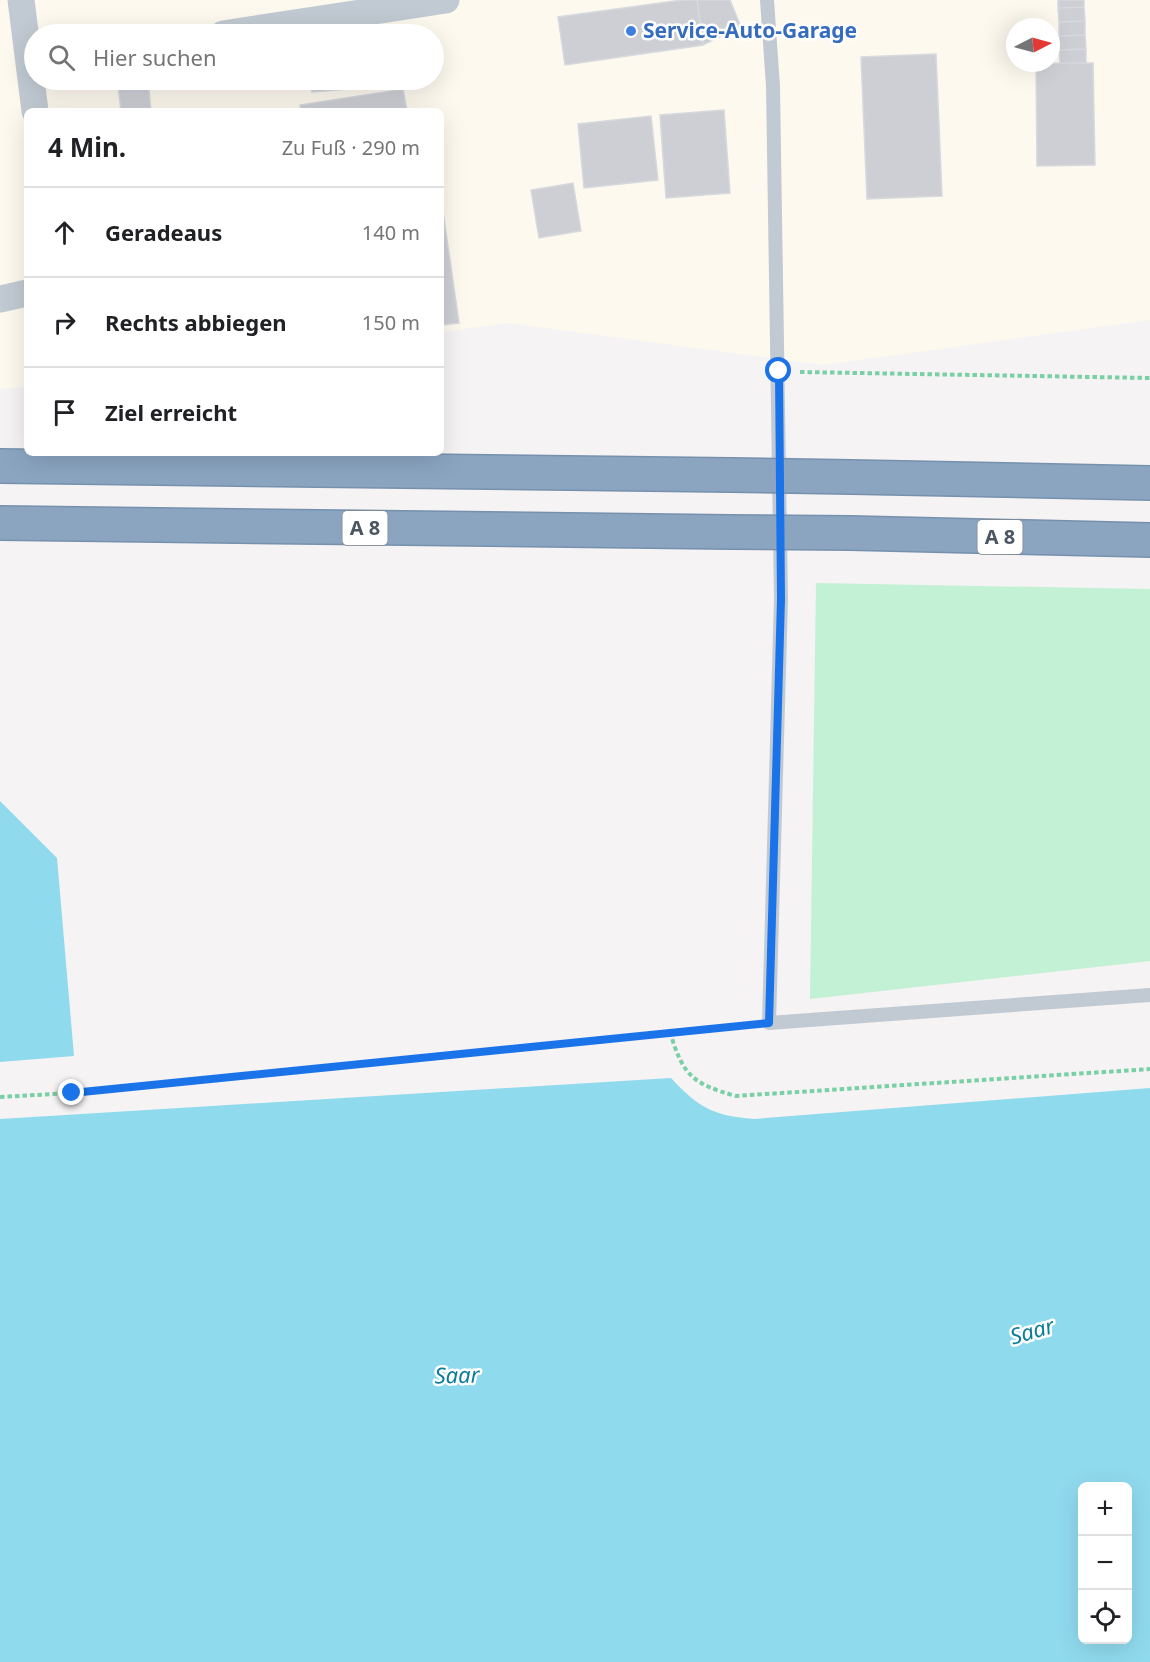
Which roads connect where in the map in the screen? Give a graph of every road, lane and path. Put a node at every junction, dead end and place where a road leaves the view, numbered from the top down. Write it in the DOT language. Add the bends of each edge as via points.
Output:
graph roads {
  1 [pos="21,0"];
  2 [pos="446,0"];
  3 [pos="767,0"];
  4 [pos="25,24"];
  5 [pos="289,24"];
  6 [pos="34,90"];
  7 [pos="35,108"];
  8 [pos="24,293"];
  9 [pos="0,299"];
  10 [pos="779,371"];
  11 [pos="1150,378"];
  12 [pos="0,466"];
  13 [pos="1150,483"];
  14 [pos="0,523"];
  15 [pos="1150,540"];
  16 [pos="1150,995"];
  17 [pos="769,1023"];
  18 [pos="670,1032"];
  19 [pos="1150,1069"];
  20 [pos="0,1097"];
  1 -- 4 [label="street"];
  2 -- 5 [label="street"];
  3 -- 10 [label="lane" via="773,86"];
  6 -- 7 [label="street"];
  8 -- 9 [label="street"];
  10 -- 11 [label="path"];
  10 -- 17 [label="lane" via="781,599"];
  12 -- 13 [label="highway, bridge"];
  14 -- 15 [label="highway, A 8, bridge"];
  16 -- 17 [label="lane"];
  17 -- 18 [label="path"];
  18 -- 19 [label="path" via="678,1059 692,1077 711,1089 736,1096"];
  18 -- 20 [label="path"];
}
